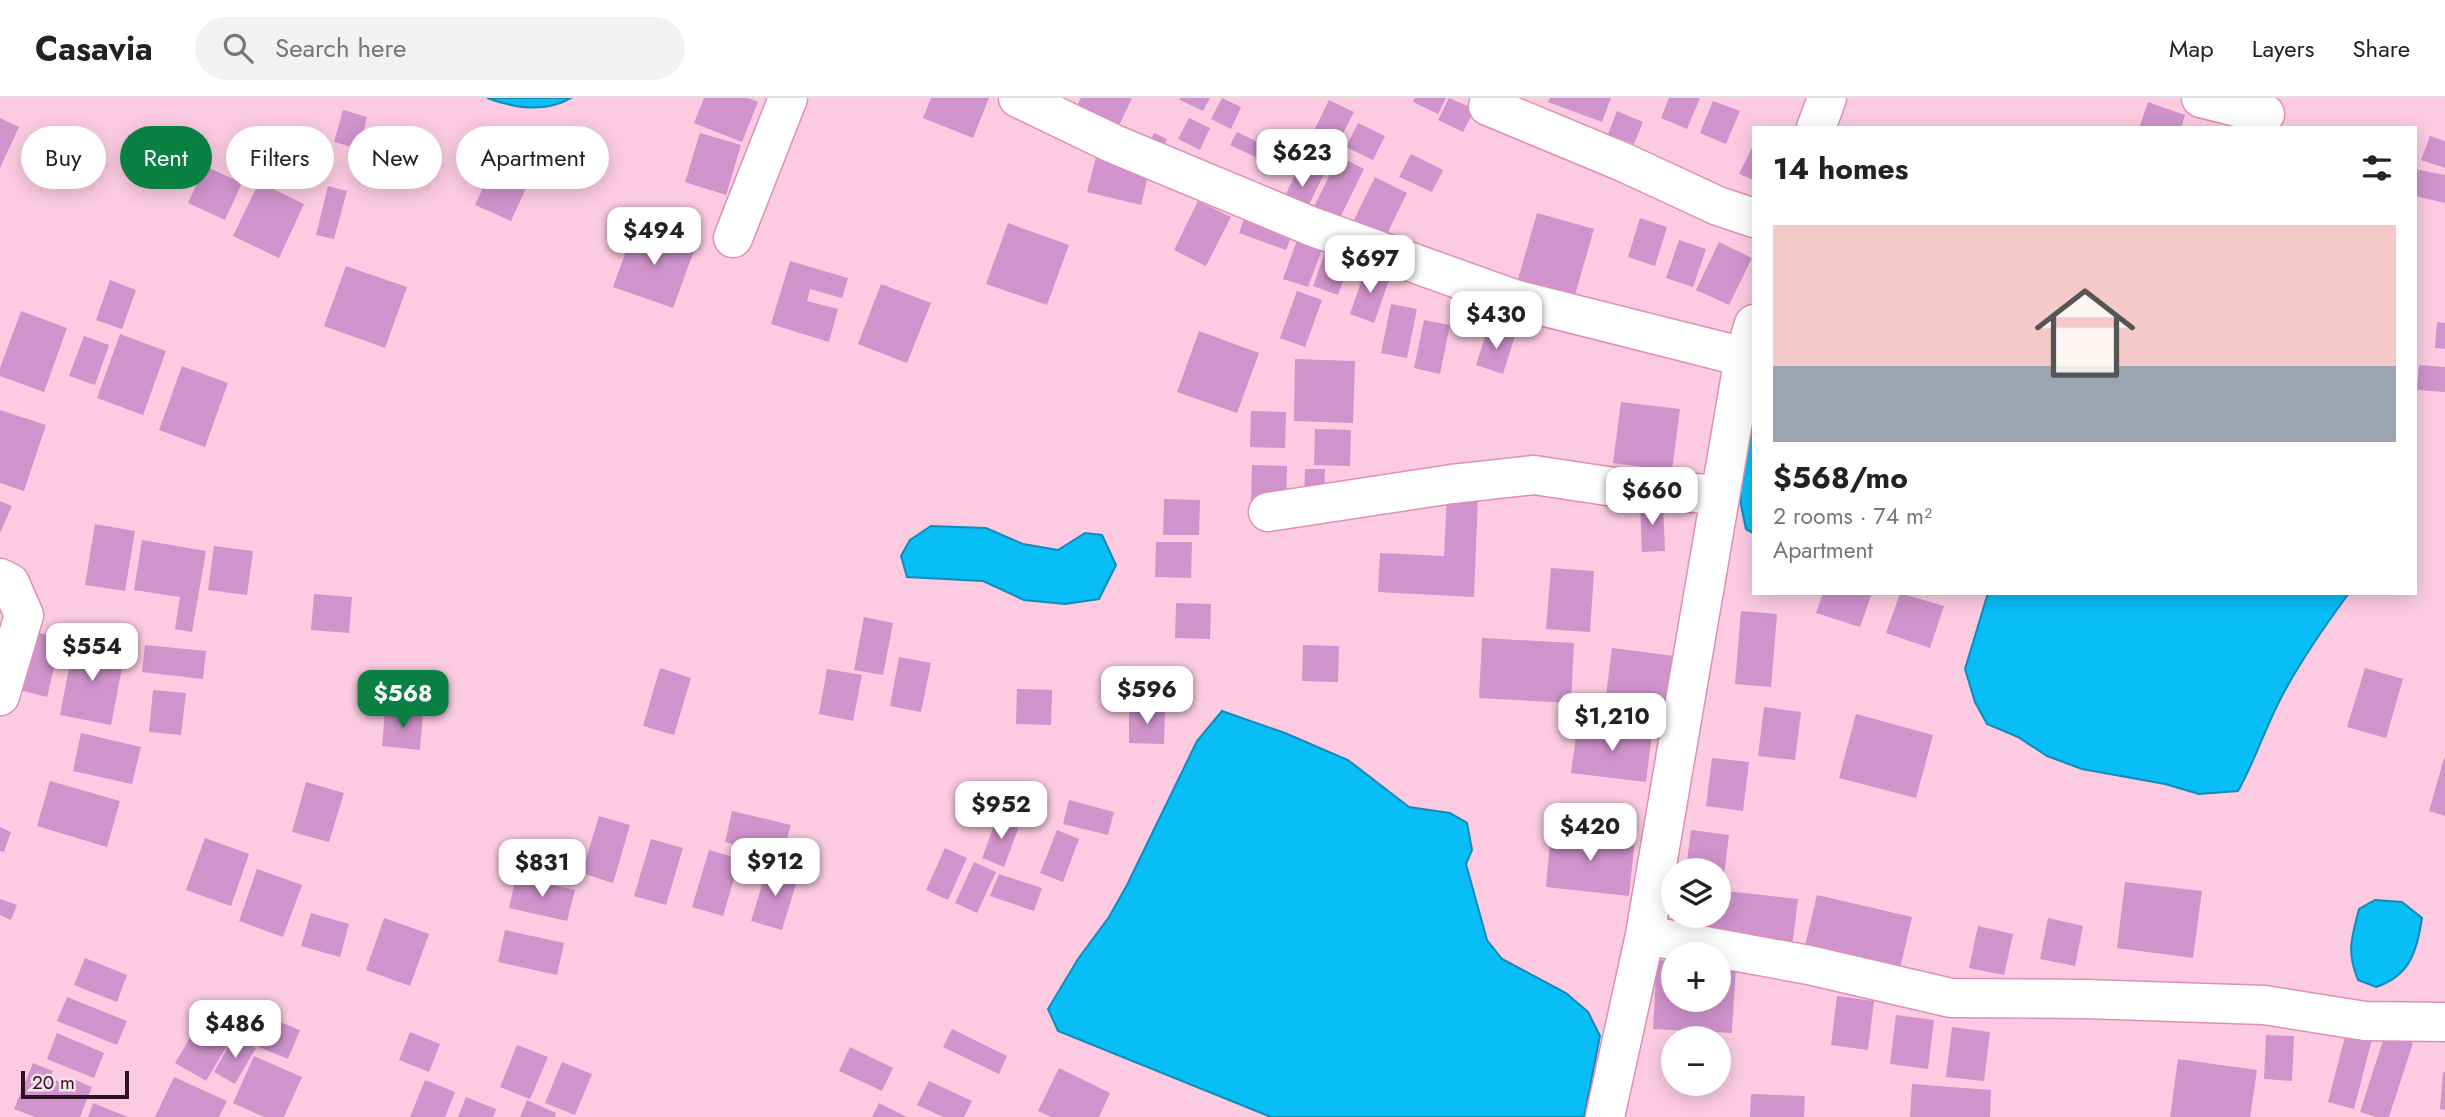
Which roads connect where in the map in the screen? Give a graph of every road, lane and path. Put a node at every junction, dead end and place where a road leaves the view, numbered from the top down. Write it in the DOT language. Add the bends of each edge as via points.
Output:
graph roads {
  1 [pos="788,98"];
  2 [pos="1017,98"];
  3 [pos="1827,98"];
  4 [pos="2201,98"];
  5 [pos="1488,106"];
  6 [pos="2265,114"];
  7 [pos="1817,126"];
  8 [pos="1752,217"];
  9 [pos="733,238"];
  10 [pos="1749,340"];
  11 [pos="1720,495"];
  12 [pos="1268,512"];
  13 [pos="0,578"];
  14 [pos="0,696"];
  15 [pos="1645,935"];
  16 [pos="2445,1022"];
  17 [pos="1605,1117"];
  1 -- 9 [label="street"];
  2 -- 10 [label="street" via="1313,228 1501,295"];
  3 -- 7 [label="street"];
  4 -- 6 [label="street"];
  5 -- 8 [label="street"];
  10 -- 11 [label="street"];
  11 -- 12 [label="street" via="1534,475"];
  11 -- 15 [label="street"];
  13 -- 14 [label="street" via="10,583 24,615"];
  15 -- 16 [label="street" via="1809,965 1951,998 2264,1005 2365,1021"];
  15 -- 17 [label="street"];
}
